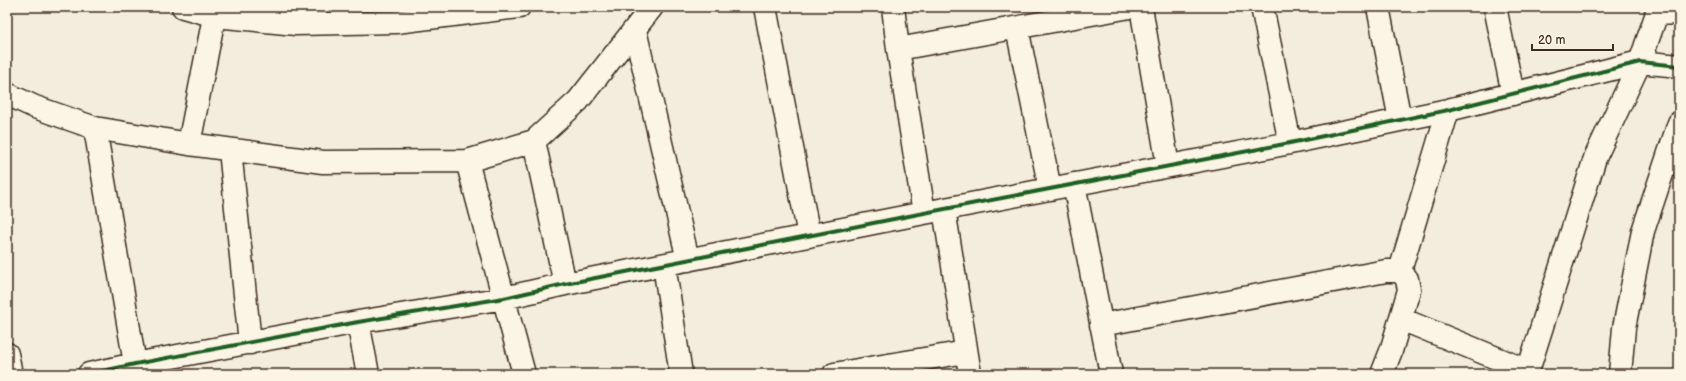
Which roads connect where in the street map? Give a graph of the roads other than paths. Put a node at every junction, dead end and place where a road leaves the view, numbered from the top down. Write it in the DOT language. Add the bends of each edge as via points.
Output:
graph roads {
  1 [pos="183,7"];
  2 [pos="519,7"];
  3 [pos="652,7"];
  4 [pos="765,7"];
  5 [pos="893,7"];
  6 [pos="1130,7"];
  7 [pos="1141,7"];
  8 [pos="1262,7"];
  9 [pos="1378,7"];
  10 [pos="1495,7"];
  11 [pos="1657,10"];
  12 [pos="216,12"];
  13 [pos="1679,14"];
  14 [pos="1017,28"];
  15 [pos="635,30"];
  16 [pos="898,49"];
  17 [pos="1640,62"];
  18 [pos="1679,66"];
  19 [pos="7,94"];
  20 [pos="1513,94"];
  21 [pos="1448,110"];
  22 [pos="1400,120"];
  23 [pos="1679,123"];
  24 [pos="95,128"];
  25 [pos="534,141"];
  26 [pos="1290,143"];
  27 [pos="188,144"];
  28 [pos="230,150"];
  29 [pos="467,161"];
  30 [pos="1168,166"];
  31 [pos="1074,184"];
  32 [pos="1050,189"];
  33 [pos="934,211"];
  34 [pos="808,236"];
  35 [pos="688,260"];
  36 [pos="664,265"];
  37 [pos="1400,271"];
  38 [pos="565,284"];
  39 [pos="504,298"];
  40 [pos="1401,319"];
  41 [pos="358,322"];
  42 [pos="1101,325"];
  43 [pos="250,342"];
  44 [pos="966,352"];
  45 [pos="7,354"];
  46 [pos="135,364"];
  47 [pos="1527,373"];
  48 [pos="11,374"];
  49 [pos="89,374"];
  50 [pos="368,374"];
  51 [pos="524,374"];
  52 [pos="681,374"];
  53 [pos="834,374"];
  54 [pos="970,374"];
  55 [pos="1111,374"];
  56 [pos="1382,374"];
  57 [pos="1620,374"];
  1 -- 12 [label="street"];
  2 -- 12 [label="street" via="396,22 296,24"];
  3 -- 15 [label="street"];
  4 -- 34 [label="street"];
  5 -- 16 [label="street"];
  6 -- 14 [label="street"];
  7 -- 30 [label="street"];
  8 -- 26 [label="street"];
  9 -- 22 [label="street"];
  10 -- 20 [label="street"];
  11 -- 13 [label="street"];
  11 -- 17 [label="street"];
  12 -- 27 [label="street"];
  14 -- 16 [label="street"];
  14 -- 32 [label="street"];
  15 -- 25 [label="street" via="578,101"];
  15 -- 35 [label="street"];
  16 -- 33 [label="street"];
  17 -- 18 [label="street"];
  17 -- 20 [label="street"];
  17 -- 47 [label="street" via="1595,158"];
  19 -- 24 [label="street" via="35,107"];
  20 -- 21 [label="street"];
  21 -- 22 [label="street"];
  21 -- 37 [label="street"];
  22 -- 26 [label="street"];
  23 -- 57 [label="street" via="1644,231 1624,328"];
  24 -- 27 [label="street"];
  24 -- 46 [label="street"];
  25 -- 29 [label="street"];
  25 -- 38 [label="street"];
  26 -- 30 [label="street"];
  27 -- 28 [label="street"];
  28 -- 29 [label="street" via="322,162"];
  28 -- 43 [label="street"];
  29 -- 39 [label="street"];
  30 -- 31 [label="street"];
  31 -- 32 [label="street"];
  31 -- 42 [label="street"];
  32 -- 33 [label="street"];
  33 -- 34 [label="street"];
  33 -- 44 [label="street"];
  34 -- 35 [label="street"];
  35 -- 36 [label="street"];
  36 -- 38 [label="street"];
  36 -- 52 [label="street"];
  37 -- 40 [label="street" via="1407,279 1409,290"];
  37 -- 42 [label="street" via="1386,271"];
  38 -- 39 [label="street"];
  39 -- 41 [label="street"];
  39 -- 51 [label="street"];
  40 -- 47 [label="street"];
  40 -- 56 [label="street"];
  41 -- 43 [label="street"];
  41 -- 50 [label="street"];
  42 -- 55 [label="street"];
  43 -- 46 [label="street"];
  44 -- 53 [label="street"];
  44 -- 54 [label="street"];
  45 -- 48 [label="street"];
  46 -- 49 [label="street"];
}
